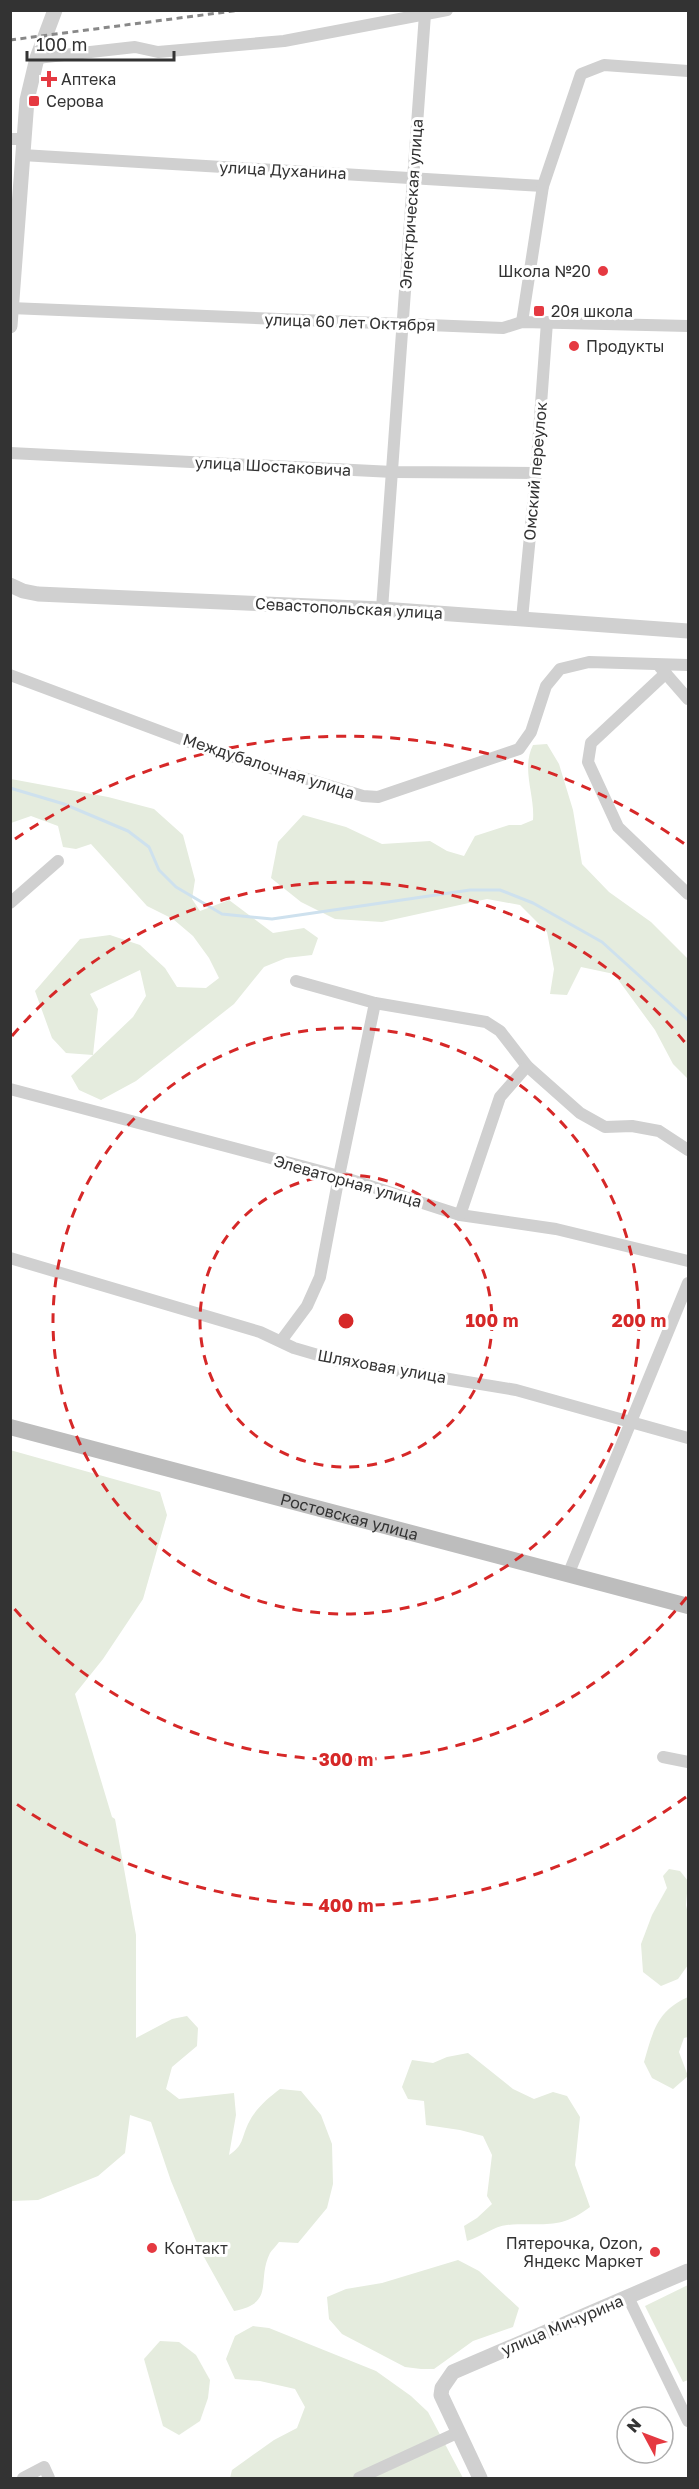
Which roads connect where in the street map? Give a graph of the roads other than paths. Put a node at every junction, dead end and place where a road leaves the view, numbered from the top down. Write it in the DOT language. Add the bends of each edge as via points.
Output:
graph roads {
  1 [pos="55,10"];
  2 [pos="447,10"];
  3 [pos="425,14"];
  4 [pos="37,58"];
  5 [pos="688,71"];
  6 [pos="17,139"];
  7 [pos="22,155"];
  8 [pos="413,177"];
  9 [pos="543,186"];
  10 [pos="11,308"];
  11 [pos="522,322"];
  12 [pos="546,322"];
  13 [pos="403,325"];
  14 [pos="10,326"];
  15 [pos="688,326"];
  16 [pos="10,453"];
  17 [pos="393,472"];
  18 [pos="536,473"];
  19 [pos="10,585"];
  20 [pos="382,609"];
  21 [pos="522,619"];
  22 [pos="688,631"];
  23 [pos="688,665"];
  24 [pos="662,669"];
  25 [pos="10,675"];
  26 [pos="688,699"];
  27 [pos="58,861"];
  28 [pos="688,894"];
  29 [pos="10,903"];
  30 [pos="296,981"];
  31 [pos="375,1003"];
  32 [pos="527,1066"];
  33 [pos="10,1089"];
  34 [pos="688,1149"];
  35 [pos="339,1176"];
  36 [pos="460,1215"];
  37 [pos="10,1258"];
  38 [pos="688,1261"];
  39 [pos="688,1283"];
  40 [pos="281,1341"];
  41 [pos="632,1423"];
  42 [pos="10,1427"];
  43 [pos="688,1438"];
  44 [pos="568,1575"];
  45 [pos="688,1606"];
  46 [pos="663,1757"];
  47 [pos="688,1762"];
  48 [pos="688,2271"];
  49 [pos="628,2296"];
  50 [pos="688,2421"];
  51 [pos="459,2433"];
  52 [pos="23,2478"];
  53 [pos="50,2478"];
  54 [pos="359,2478"];
  55 [pos="480,2478"];
  1 -- 4 [label="street"];
  2 -- 3 [label="street"];
  3 -- 4 [label="street" via="284,41 158,52 135,47"];
  3 -- 8 [label="street, Электрическая улица"];
  4 -- 6 [label="street"];
  5 -- 9 [label="street" via="604,65 581,74"];
  6 -- 7 [label="street"];
  7 -- 8 [label="street, улица Духанина"];
  7 -- 10 [label="street"];
  8 -- 9 [label="street, улица Духанина"];
  8 -- 13 [label="street, Электрическая улица"];
  9 -- 11 [label="street"];
  10 -- 13 [label="street, улица 60 лет Октября"];
  10 -- 14 [label="street"];
  11 -- 12 [label="street, улица 60 лет Октября"];
  11 -- 13 [label="street, улица 60 лет Октября" via="504,328"];
  12 -- 15 [label="street, улица 60 лет Октября"];
  12 -- 18 [label="street, Омский переулок"];
  13 -- 17 [label="street, Электрическая улица"];
  16 -- 17 [label="street, улица Шостаковича"];
  17 -- 18 [label="street, улица Шостаковича"];
  17 -- 20 [label="street, Электрическая улица"];
  18 -- 21 [label="street, Омский переулок"];
  19 -- 20 [label="street, Севастопольская улица" via="38,594"];
  20 -- 21 [label="street, Севастопольская улица"];
  21 -- 22 [label="street, Севастопольская улица"];
  23 -- 24 [label="street, Междубалочная улица"];
  24 -- 25 [label="street, Междубалочная улица" via="571,664 560,669 546,686 531,732 519,749 378,797 363,796 205,748"];
  24 -- 26 [label="street"];
  24 -- 28 [label="street" via="591,743 588,762 618,827"];
  27 -- 29 [label="street"];
  30 -- 31 [label="street"];
  31 -- 32 [label="street" via="486,1022 500,1031"];
  31 -- 35 [label="street"];
  32 -- 34 [label="street" via="580,1113 605,1127 659,1131"];
  32 -- 36 [label="street" via="500,1097"];
  33 -- 35 [label="street, Элеваторная улица"];
  35 -- 36 [label="street, Элеваторная улица"];
  35 -- 40 [label="street" via="320,1277 308,1306"];
  36 -- 38 [label="street, Элеваторная улица" via="556,1229"];
  37 -- 40 [label="street, Шляховая улица"];
  39 -- 41 [label="street"];
  40 -- 41 [label="street, Шляховая улица" via="335,1360 516,1390"];
  41 -- 43 [label="street, Шляховая улица"];
  41 -- 44 [label="street"];
  42 -- 44 [label="main road, Ростовская улица"];
  44 -- 45 [label="main road, Ростовская улица"];
  46 -- 47 [label="street"];
  48 -- 49 [label="street, улица Мичурина"];
  49 -- 50 [label="street"];
  49 -- 51 [label="street, улица Мичурина" via="453,2372 442,2388"];
  51 -- 54 [label="street"];
  51 -- 55 [label="street"];
  52 -- 53 [label="street" via="44,2468"];
}
